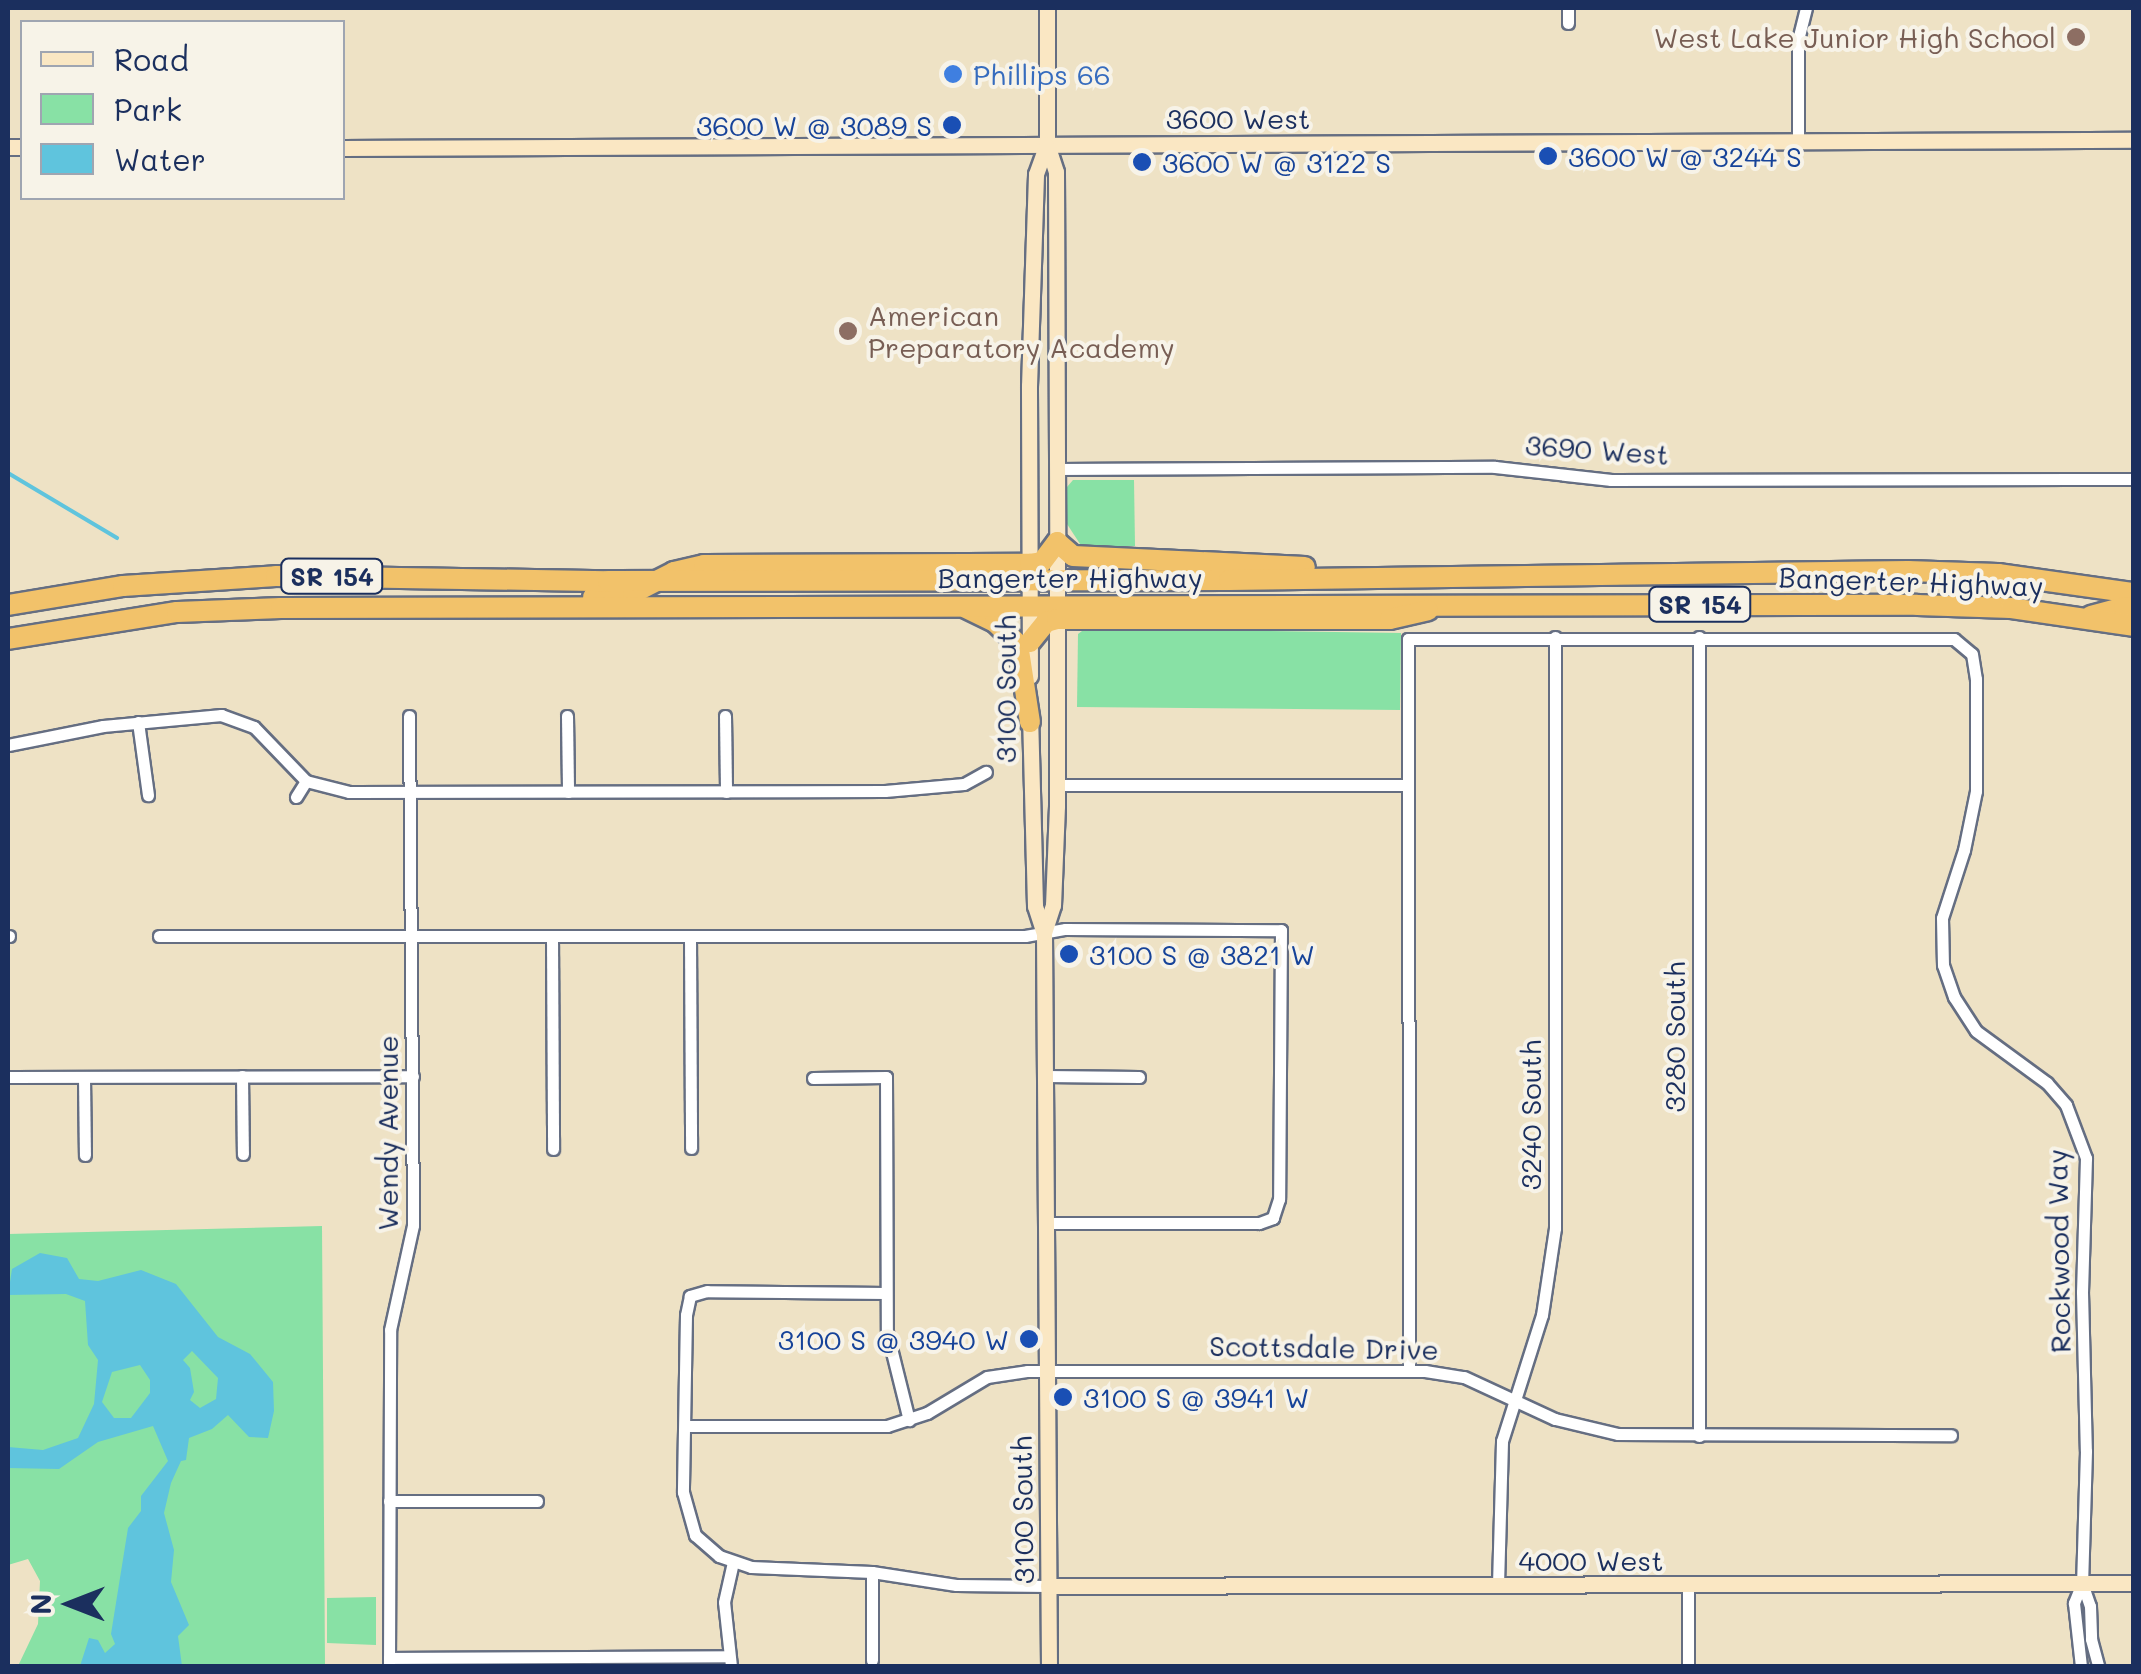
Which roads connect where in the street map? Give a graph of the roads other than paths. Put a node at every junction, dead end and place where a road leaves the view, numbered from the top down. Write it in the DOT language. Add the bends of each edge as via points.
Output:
graph roads {
  1 [pos="1047,8"];
  2 [pos="1568,8"];
  3 [pos="1806,8"];
  4 [pos="1568,23"];
  5 [pos="2134,140"];
  6 [pos="1798,141"];
  7 [pos="1046,144"];
  8 [pos="345,148"];
  9 [pos="1057,469"];
  10 [pos="2134,479"];
  11 [pos="1058,542"];
  12 [pos="1030,572"];
  13 [pos="1666,574"];
  14 [pos="1325,578"];
  15 [pos="1057,580"];
  16 [pos="658,581"];
  17 [pos="2131,595"];
  18 [pos="1442,603"];
  19 [pos="1030,604"];
  20 [pos="8,605"];
  21 [pos="959,605"];
  22 [pos="354,607"];
  23 [pos="1057,612"];
  24 [pos="2084,618"];
  25 [pos="2134,626"];
  26 [pos="1555,637"];
  27 [pos="1699,637"];
  28 [pos="8,640"];
  29 [pos="1030,642"];
  30 [pos="409,716"];
  31 [pos="567,716"];
  32 [pos="725,716"];
  33 [pos="138,722"];
  34 [pos="1030,722"];
  35 [pos="8,744"];
  36 [pos="986,772"];
  37 [pos="306,781"];
  38 [pos="1057,785"];
  39 [pos="1408,786"];
  40 [pos="409,792"];
  41 [pos="568,792"];
  42 [pos="726,792"];
  43 [pos="148,794"];
  44 [pos="296,797"];
  45 [pos="1044,933"];
  46 [pos="159,936"];
  47 [pos="411,936"];
  48 [pos="690,936"];
  49 [pos="552,937"];
  50 [pos="84,1076"];
  51 [pos="242,1076"];
  52 [pos="412,1076"];
  53 [pos="1044,1076"];
  54 [pos="1138,1076"];
  55 [pos="8,1077"];
  56 [pos="813,1078"];
  57 [pos="690,1148"];
  58 [pos="553,1150"];
  59 [pos="243,1154"];
  60 [pos="84,1155"];
  61 [pos="1045,1223"];
  62 [pos="886,1293"];
  63 [pos="1045,1370"];
  64 [pos="1409,1371"];
  65 [pos="1514,1399"];
  66 [pos="908,1420"];
  67 [pos="686,1426"];
  68 [pos="1951,1435"];
  69 [pos="1699,1436"];
  70 [pos="389,1501"];
  71 [pos="537,1502"];
  72 [pos="732,1562"];
  73 [pos="872,1572"];
  74 [pos="2082,1583"];
  75 [pos="2134,1583"];
  76 [pos="1498,1585"];
  77 [pos="1688,1585"];
  78 [pos="1048,1586"];
  79 [pos="872,1660"];
  80 [pos="730,1661"];
  81 [pos="389,1662"];
  82 [pos="1048,1666"];
  83 [pos="1688,1666"];
  84 [pos="2081,1666"];
  85 [pos="2098,1666"];
  1 -- 7 [label="street, 3100 South"];
  2 -- 4 [label="street"];
  3 -- 6 [label="street" via="1798,40"];
  5 -- 6 [label="street, 3600 West"];
  6 -- 7 [label="street, 3600 West"];
  7 -- 8 [label="street, 3600 West"];
  7 -- 9 [label="street, 3100 South" via="1056,172"];
  7 -- 12 [label="street, 3100 South" via="1036,174"];
  9 -- 10 [label="street, 3690 West" via="1494,467 1611,480"];
  9 -- 11 [label="street, 3100 South"];
  11 -- 12 [label="highway"];
  11 -- 14 [label="highway" via="1073,556 1303,566"];
  11 -- 15 [label="street, 3100 South"];
  12 -- 15 [label="highway, Bangerter Highway / SR 154"];
  12 -- 16 [label="highway, Bangerter Highway" via="704,565"];
  12 -- 19 [label="street, 3100 South"];
  13 -- 14 [label="highway, Bangerter Highway / SR 154"];
  13 -- 17 [label="highway, Bangerter Highway / SR 154" via="1984,573"];
  13 -- 18 [label="highway" via="1641,587 1474,589"];
  14 -- 15 [label="highway, Bangerter Highway / SR 154"];
  15 -- 23 [label="street, 3100 South"];
  16 -- 20 [label="highway, SR 154" via="263,576 124,586"];
  16 -- 22 [label="highway, Bangerter Highway" via="618,596 378,595"];
  17 -- 24 [label="highway" via="2124,607"];
  18 -- 23 [label="highway, Bangerter Highway / SR 154"];
  18 -- 24 [label="highway, Bangerter Highway / SR 154" via="1958,605"];
  19 -- 21 [label="highway, Bangerter Highway / SR 154"];
  19 -- 23 [label="highway, Bangerter Highway / SR 154"];
  19 -- 29 [label="street, 3100 South"];
  21 -- 22 [label="highway, Bangerter Highway / SR 154"];
  21 -- 34 [label="highway" via="996,622 1018,644"];
  22 -- 28 [label="highway, Bangerter Highway / SR 154" via="177,612"];
  23 -- 29 [label="highway"];
  23 -- 38 [label="street, 3100 South"];
  24 -- 25 [label="highway, Bangerter Highway / SR 154"];
  26 -- 27 [label="street"];
  26 -- 39 [label="street" via="1408,639"];
  26 -- 65 [label="street, 3240 South" via="1555,1228 1542,1315"];
  27 -- 69 [label="street, 3280 South"];
  27 -- 74 [label="street, Rockwood Way" via="1954,639 1972,654 1974,810 1945,903 1941,949 1967,1020 2057,1094 2084,1145"];
  29 -- 34 [label="street, 3100 South"];
  30 -- 40 [label="street, Wendy Avenue"];
  31 -- 41 [label="street"];
  32 -- 42 [label="street"];
  33 -- 35 [label="street"];
  33 -- 37 [label="street" via="211,714 238,720 261,732"];
  33 -- 43 [label="street"];
  34 -- 45 [label="street, 3100 South" via="1034,906"];
  36 -- 42 [label="street" via="969,783 933,788"];
  37 -- 40 [label="street" via="340,791"];
  37 -- 44 [label="street"];
  38 -- 39 [label="street"];
  38 -- 45 [label="street, 3100 South" via="1054,905"];
  39 -- 64 [label="street"];
  40 -- 41 [label="street"];
  40 -- 47 [label="street, Wendy Avenue"];
  41 -- 42 [label="street"];
  45 -- 48 [label="street"];
  45 -- 53 [label="street, 3100 South"];
  45 -- 61 [label="street" via="1281,930 1274,1218"];
  46 -- 47 [label="street"];
  47 -- 49 [label="street"];
  47 -- 52 [label="street, Wendy Avenue"];
  48 -- 49 [label="street"];
  48 -- 57 [label="street"];
  49 -- 58 [label="street"];
  50 -- 51 [label="street"];
  50 -- 55 [label="street"];
  50 -- 60 [label="street"];
  51 -- 52 [label="street"];
  51 -- 59 [label="street"];
  52 -- 70 [label="street, Wendy Avenue" via="412,1243 389,1339"];
  53 -- 54 [label="street"];
  53 -- 61 [label="street, 3100 South"];
  56 -- 62 [label="street" via="886,1078"];
  61 -- 63 [label="street, 3100 South"];
  62 -- 66 [label="street" via="887,1332"];
  62 -- 67 [label="street" via="690,1296"];
  63 -- 64 [label="street, Scottsdale Drive"];
  63 -- 66 [label="street, Scottsdale Drive" via="987,1377"];
  63 -- 78 [label="street, 3100 South"];
  64 -- 65 [label="street, Scottsdale Drive" via="1458,1376"];
  65 -- 69 [label="street, Scottsdale Drive" via="1603,1432"];
  65 -- 76 [label="street, 3240 South" via="1499,1468"];
  66 -- 67 [label="street" via="865,1427"];
  67 -- 72 [label="street" via="686,1515 701,1543"];
  68 -- 69 [label="street, Scottsdale Drive"];
  70 -- 71 [label="street"];
  70 -- 81 [label="street, Wendy Avenue"];
  72 -- 73 [label="street"];
  72 -- 80 [label="street" via="724,1602"];
  73 -- 78 [label="street" via="956,1585"];
  73 -- 79 [label="street"];
  74 -- 75 [label="street, 4000 West"];
  74 -- 77 [label="street, 4000 West"];
  74 -- 84 [label="street" via="2074,1603"];
  74 -- 85 [label="street"];
  76 -- 77 [label="street, 4000 West"];
  76 -- 78 [label="street, 4000 West"];
  77 -- 83 [label="street"];
  78 -- 82 [label="street, 3100 South"];
  80 -- 81 [label="street"];
}
